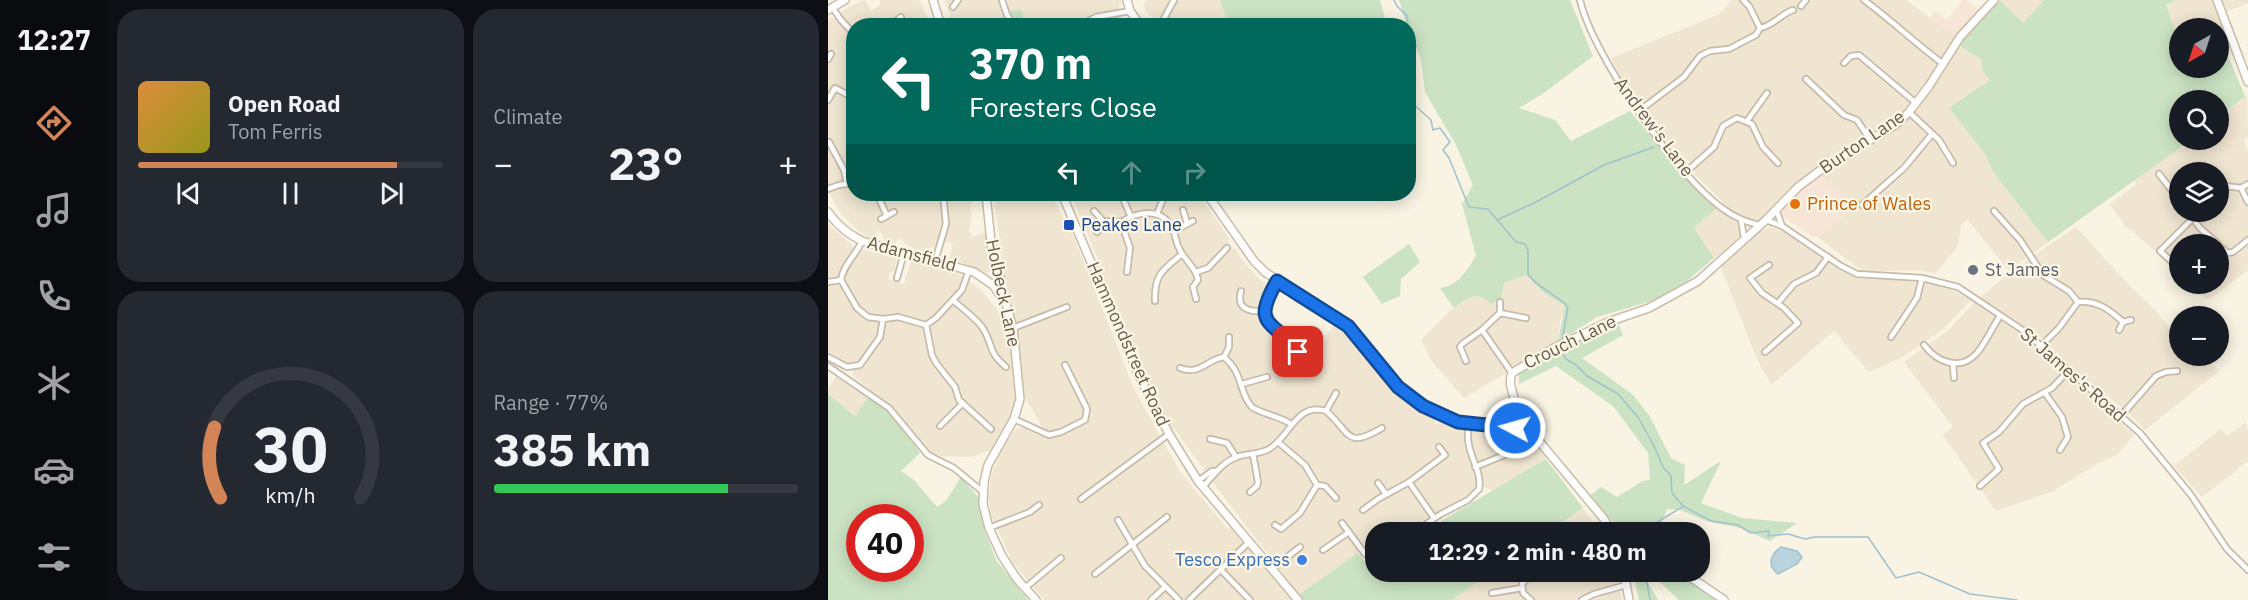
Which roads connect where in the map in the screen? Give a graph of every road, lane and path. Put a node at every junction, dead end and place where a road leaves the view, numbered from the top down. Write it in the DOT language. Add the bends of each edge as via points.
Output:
graph roads {
  1 [pos="845,0"];
  2 [pos="933,0"];
  3 [pos="958,0"];
  4 [pos="1002,0"];
  5 [pos="1127,0"];
  6 [pos="1174,0"];
  7 [pos="1580,0"];
  8 [pos="1743,0"];
  9 [pos="1806,0"];
  10 [pos="1864,0"];
  11 [pos="1994,0"];
  12 [pos="2217,0"];
  13 [pos="1801,6"];
  14 [pos="952,7"];
  15 [pos="830,8"];
  16 [pos="1794,10"];
  17 [pos="1130,11"];
  18 [pos="939,18"];
  19 [pos="1009,18"];
  20 [pos="1106,18"];
  21 [pos="1135,18"];
  22 [pos="1164,18"];
  23 [pos="846,25"];
  24 [pos="1760,28"];
  25 [pos="1844,63"];
  26 [pos="1942,63"];
  27 [pos="1806,79"];
  28 [pos="2248,81"];
  29 [pos="828,84"];
  30 [pos="835,88"];
  31 [pos="1767,93"];
  32 [pos="846,94"];
  33 [pos="828,100"];
  34 [pos="1916,103"];
  35 [pos="1639,111"];
  36 [pos="1909,112"];
  37 [pos="1747,121"];
  38 [pos="1932,134"];
  39 [pos="1871,141"];
  40 [pos="829,142"];
  41 [pos="1778,163"];
  42 [pos="1953,163"];
  43 [pos="1686,172"];
  44 [pos="846,174"];
  45 [pos="2158,174"];
  46 [pos="846,184"];
  47 [pos="2248,184"];
  48 [pos="2229,186"];
  49 [pos="2169,188"];
  50 [pos="2241,188"];
  51 [pos="828,189"];
  52 [pos="880,201"];
  53 [pos="944,201"];
  54 [pos="987,201"];
  55 [pos="1065,201"];
  56 [pos="1124,201"];
  57 [pos="1162,201"];
  58 [pos="1212,201"];
  59 [pos="2248,202"];
  60 [pos="1862,205"];
  61 [pos="1776,209"];
  62 [pos="1183,210"];
  63 [pos="1094,211"];
  64 [pos="1994,211"];
  65 [pos="828,212"];
  66 [pos="894,212"];
  67 [pos="1157,214"];
  68 [pos="887,216"];
  69 [pos="1131,217"];
  70 [pos="881,219"];
  71 [pos="1741,220"];
  72 [pos="1102,221"];
  73 [pos="1193,221"];
  74 [pos="1121,222"];
  75 [pos="2189,222"];
  76 [pos="2195,222"];
  77 [pos="1187,223"];
  78 [pos="1762,223"];
  79 [pos="1782,226"];
  80 [pos="1174,231"];
  81 [pos="1097,232"];
  82 [pos="2177,234"];
  83 [pos="2207,234"];
  84 [pos="1744,238"];
  85 [pos="2248,240"];
  86 [pos="862,241"];
  87 [pos="2169,242"];
  88 [pos="1227,248"];
  89 [pos="904,253"];
  90 [pos="2229,253"];
  91 [pos="1182,254"];
  92 [pos="1828,257"];
  93 [pos="2169,259"];
  94 [pos="935,261"];
  95 [pos="1769,265"];
  96 [pos="969,270"];
  97 [pos="1127,272"];
  98 [pos="1196,272"];
  99 [pos="897,278"];
  100 [pos="1923,278"];
  101 [pos="841,280"];
  102 [pos="1277,281"];
  103 [pos="828,282"];
  104 [pos="1241,291"];
  105 [pos="999,292"];
  106 [pos="1196,299"];
  107 [pos="953,300"];
  108 [pos="1155,301"];
  109 [pos="1500,302"];
  110 [pos="2078,302"];
  111 [pos="1778,303"];
  112 [pos="1066,307"];
  113 [pos="1264,311"];
  114 [pos="1500,313"];
  115 [pos="2000,316"];
  116 [pos="1526,318"];
  117 [pos="883,319"];
  118 [pos="2131,320"];
  119 [pos="2123,322"];
  120 [pos="926,325"];
  121 [pos="1013,328"];
  122 [pos="1482,330"];
  123 [pos="2119,330"];
  124 [pos="1229,337"];
  125 [pos="1891,337"];
  126 [pos="1924,345"];
  127 [pos="2042,345"];
  128 [pos="1298,352"];
  129 [pos="1765,352"];
  130 [pos="828,357"];
  131 [pos="1224,357"];
  132 [pos="1466,361"];
  133 [pos="1000,362"];
  134 [pos="1953,364"];
  135 [pos="1065,365"];
  136 [pos="828,366"];
  137 [pos="1006,367"];
  138 [pos="995,368"];
  139 [pos="1180,368"];
  140 [pos="2068,371"];
  141 [pos="2177,371"];
  142 [pos="1512,373"];
  143 [pos="1267,377"];
  144 [pos="1954,378"];
  145 [pos="1242,384"];
  146 [pos="1336,393"];
  147 [pos="2044,393"];
  148 [pos="963,403"];
  149 [pos="1326,411"];
  150 [pos="2121,416"];
  151 [pos="1014,419"];
  152 [pos="1291,424"];
  153 [pos="1469,424"];
  154 [pos="940,426"];
  155 [pos="1382,428"];
  156 [pos="1515,428"];
  157 [pos="991,429"];
  158 [pos="1169,434"];
  159 [pos="1210,439"];
  160 [pos="1278,442"];
  161 [pos="1439,447"];
  162 [pos="2060,450"];
  163 [pos="1514,451"];
  164 [pos="1253,454"];
  165 [pos="1236,457"];
  166 [pos="1475,466"];
  167 [pos="1998,469"];
  168 [pos="2004,474"];
  169 [pos="1409,482"];
  170 [pos="1378,483"];
  171 [pos="1200,484"];
  172 [pos="1317,485"];
  173 [pos="1980,486"];
  174 [pos="1479,489"];
  175 [pos="1485,491"];
  176 [pos="983,492"];
  177 [pos="1250,492"];
  178 [pos="1386,494"];
  179 [pos="1336,498"];
  180 [pos="1081,499"];
  181 [pos="1039,505"];
  182 [pos="1363,510"];
  183 [pos="1167,517"];
  184 [pos="1434,518"];
  185 [pos="1118,520"];
  186 [pos="1428,522"];
  187 [pos="1606,522"];
  188 [pos="1342,523"];
  189 [pos="1275,525"];
  190 [pos="989,528"];
  191 [pos="1349,532"];
  192 [pos="1250,541"];
  193 [pos="1132,545"];
  194 [pos="1300,547"];
  195 [pos="1323,550"];
  196 [pos="1365,554"];
  197 [pos="1061,558"];
  198 [pos="1272,569"];
  199 [pos="1221,570"];
  200 [pos="2248,570"];
  201 [pos="1095,574"];
  202 [pos="1524,582"];
  203 [pos="1626,582"];
  204 [pos="1698,582"];
  205 [pos="1626,585"];
  206 [pos="1165,587"];
  207 [pos="1025,588"];
  208 [pos="1522,588"];
  209 [pos="1492,592"];
  210 [pos="1036,600"];
  211 [pos="1150,600"];
  212 [pos="1179,600"];
  213 [pos="1189,600"];
  214 [pos="1250,600"];
  215 [pos="1298,600"];
  216 [pos="1531,600"];
  217 [pos="1582,600"];
  218 [pos="1629,600"];
  219 [pos="1724,600"];
  1 -- 15 [label="street"];
  2 -- 18 [label="street"];
  3 -- 14 [label="street"];
  4 -- 19 [label="street"];
  5 -- 17 [label="street"];
  6 -- 22 [label="street"];
  7 -- 35 [label="street, Andrew's Lane" via="1582,12 1612,70"];
  8 -- 24 [label="street"];
  9 -- 13 [label="street"];
  10 -- 26 [label="street"];
  11 -- 26 [label="street, Burton Lane"];
  12 -- 28 [label="street"];
  15 -- 23 [label="street"];
  16 -- 24 [label="street"];
  17 -- 20 [label="street"];
  17 -- 21 [label="street"];
  24 -- 35 [label="street" via="1756,35 1729,49 1700,56 1684,77"];
  25 -- 34 [label="street" via="1859,55"];
  26 -- 34 [label="street, Burton Lane"];
  27 -- 39 [label="street" via="1844,115 1857,120"];
  29 -- 30 [label="street"];
  30 -- 32 [label="street"];
  30 -- 33 [label="street"];
  31 -- 37 [label="street"];
  34 -- 36 [label="street, Burton Lane"];
  35 -- 43 [label="street, Andrew's Lane"];
  36 -- 38 [label="street"];
  36 -- 39 [label="street, Burton Lane"];
  37 -- 41 [label="street"];
  37 -- 43 [label="street" via="1737,118 1727,122 1714,147"];
  38 -- 42 [label="street"];
  38 -- 60 [label="street" via="1904,168"];
  39 -- 61 [label="street, Burton Lane" via="1822,169"];
  40 -- 44 [label="street"];
  43 -- 71 [label="street, Andrew's Lane" via="1713,201"];
  45 -- 49 [label="street"];
  46 -- 51 [label="street"];
  47 -- 50 [label="street"];
  48 -- 50 [label="street"];
  50 -- 59 [label="street"];
  52 -- 68 [label="street"];
  53 -- 94 [label="street" via="946,224"];
  54 -- 105 [label="street, Holbeck Lane" via="992,251 1001,281"];
  55 -- 158 [label="street, Hammondstreet Road" via="1141,380"];
  56 -- 69 [label="street"];
  57 -- 67 [label="street"];
  58 -- 102 [label="street" via="1254,261"];
  61 -- 78 [label="street, Burton Lane"];
  61 -- 79 [label="street"];
  62 -- 77 [label="street"];
  63 -- 72 [label="street"];
  64 -- 110 [label="street" via="2020,240 2043,275 2069,291"];
  65 -- 86 [label="street, Adamsfield"];
  66 -- 68 [label="street"];
  67 -- 69 [label="street"];
  67 -- 80 [label="street"];
  68 -- 70 [label="street"];
  69 -- 74 [label="street"];
  71 -- 78 [label="street, Andrew's Lane"];
  71 -- 84 [label="street"];
  72 -- 74 [label="street"];
  72 -- 81 [label="street"];
  73 -- 77 [label="street"];
  74 -- 97 [label="street" via="1130,248"];
  75 -- 82 [label="street"];
  76 -- 83 [label="street"];
  77 -- 80 [label="street"];
  78 -- 79 [label="street, St James's Road"];
  78 -- 84 [label="street, Crouch Lane"];
  79 -- 92 [label="street, St James's Road"];
  80 -- 91 [label="street"];
  84 -- 142 [label="street, Crouch Lane" via="1683,290 1552,349"];
  85 -- 90 [label="street"];
  86 -- 89 [label="street, Adamsfield"];
  86 -- 101 [label="street"];
  87 -- 93 [label="street" via="2160,251"];
  88 -- 98 [label="street" via="1208,268"];
  89 -- 94 [label="street, Adamsfield"];
  89 -- 99 [label="street"];
  91 -- 98 [label="street"];
  91 -- 108 [label="street" via="1159,275"];
  92 -- 100 [label="street, St James's Road" via="1857,273"];
  92 -- 111 [label="street" via="1816,273 1794,284"];
  94 -- 96 [label="street, Adamsfield"];
  95 -- 111 [label="street" via="1750,278 1766,297"];
  96 -- 105 [label="street, Adamsfield"];
  96 -- 107 [label="street" via="962,290"];
  98 -- 106 [label="street"];
  100 -- 115 [label="street, St James's Road" via="1961,288"];
  100 -- 125 [label="street" via="1917,298"];
  101 -- 103 [label="street"];
  101 -- 117 [label="street" via="860,311"];
  102 -- 113 [label="street"];
  102 -- 153 [label="street" via="1348,326 1414,401"];
  104 -- 113 [label="street" via="1239,300 1245,309"];
  105 -- 121 [label="street, Holbeck Lane"];
  107 -- 120 [label="street"];
  107 -- 133 [label="street" via="980,324 991,352"];
  109 -- 114 [label="street"];
  110 -- 119 [label="street" via="2098,304"];
  110 -- 127 [label="street"];
  111 -- 129 [label="street" via="1798,323"];
  112 -- 121 [label="street"];
  113 -- 128 [label="street" via="1268,322"];
  114 -- 116 [label="street"];
  114 -- 122 [label="street"];
  115 -- 127 [label="street, St James's Road"];
  115 -- 134 [label="street" via="1975,355"];
  117 -- 120 [label="street" via="898,317"];
  117 -- 130 [label="street" via="880,337 860,364 847,368"];
  118 -- 119 [label="street"];
  119 -- 123 [label="street"];
  120 -- 148 [label="street" via="932,355"];
  121 -- 151 [label="street, Holbeck Lane" via="1020,399"];
  122 -- 132 [label="street" via="1460,347"];
  122 -- 142 [label="street"];
  124 -- 131 [label="street"];
  126 -- 134 [label="street" via="1938,360"];
  127 -- 140 [label="street, St James's Road"];
  131 -- 139 [label="street" via="1198,370"];
  131 -- 145 [label="street"];
  133 -- 137 [label="street"];
  133 -- 138 [label="street"];
  134 -- 144 [label="street"];
  135 -- 151 [label="street" via="1087,409 1085,420 1049,435"];
  136 -- 176 [label="street" via="889,408 928,455 954,468"];
  140 -- 147 [label="street"];
  140 -- 150 [label="street, St James's Road"];
  141 -- 150 [label="street" via="2156,376"];
  142 -- 156 [label="street, Crouch Lane" via="1510,380 1518,410"];
  143 -- 145 [label="street"];
  145 -- 152 [label="street" via="1254,408"];
  146 -- 149 [label="street"];
  147 -- 162 [label="street" via="2064,422 2068,437"];
  147 -- 167 [label="street" via="2023,404 1983,444"];
  148 -- 154 [label="street"];
  148 -- 157 [label="street"];
  149 -- 152 [label="street" via="1305,412"];
  149 -- 155 [label="street" via="1353,438 1364,439"];
  150 -- 200 [label="street, St James's Road" via="2146,440 2191,495 2227,549"];
  151 -- 176 [label="street, Holbeck Lane" via="991,459"];
  152 -- 160 [label="street"];
  153 -- 156 [label="street"];
  153 -- 166 [label="street" via="1467,446"];
  156 -- 187 [label="street" via="1545,447"];
  158 -- 171 [label="street, Hammondstreet Road"];
  158 -- 180 [label="street"];
  159 -- 165 [label="street" via="1227,443"];
  160 -- 164 [label="street"];
  160 -- 172 [label="street" via="1305,465"];
  161 -- 169 [label="street" via="1445,454"];
  163 -- 166 [label="street"];
  164 -- 165 [label="street"];
  164 -- 177 [label="street" via="1258,482"];
  165 -- 171 [label="street"];
  166 -- 174 [label="street"];
  167 -- 168 [label="street"];
  167 -- 173 [label="street"];
  169 -- 178 [label="street"];
  169 -- 184 [label="street"];
  170 -- 178 [label="street"];
  171 -- 192 [label="street, Hammondstreet Road"];
  172 -- 179 [label="street" via="1325,486"];
  172 -- 189 [label="street" via="1295,517 1281,529"];
  174 -- 175 [label="street"];
  174 -- 184 [label="street" via="1468,500"];
  176 -- 190 [label="street"];
  178 -- 182 [label="street"];
  181 -- 190 [label="street"];
  183 -- 193 [label="street"];
  184 -- 186 [label="street"];
  185 -- 193 [label="street"];
  188 -- 191 [label="street"];
  190 -- 207 [label="street" via="1006,564"];
  191 -- 195 [label="street"];
  191 -- 196 [label="street"];
  192 -- 198 [label="street, Hammondstreet Road"];
  192 -- 199 [label="street"];
  193 -- 201 [label="street"];
  193 -- 206 [label="street"];
  194 -- 198 [label="street"];
  197 -- 207 [label="street"];
  198 -- 215 [label="street, Hammondstreet Road"];
  199 -- 213 [label="street"];
  199 -- 214 [label="street"];
  202 -- 208 [label="street"];
  203 -- 205 [label="street"];
  204 -- 219 [label="street"];
  205 -- 217 [label="street"];
  205 -- 218 [label="street"];
  206 -- 211 [label="street"];
  206 -- 212 [label="street"];
  207 -- 210 [label="street"];
  208 -- 209 [label="street"];
  208 -- 216 [label="street"];
}
